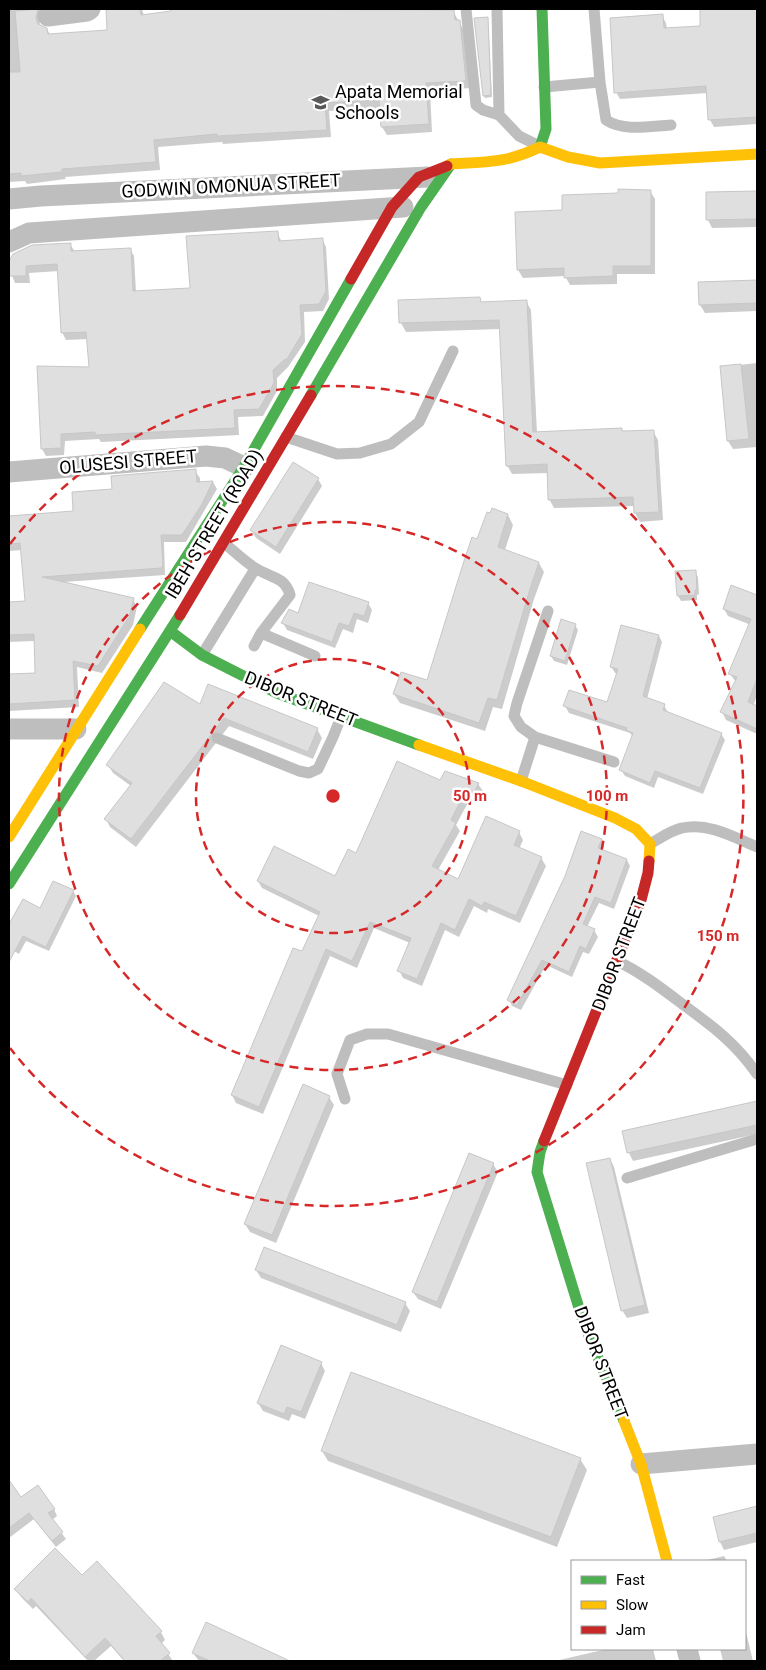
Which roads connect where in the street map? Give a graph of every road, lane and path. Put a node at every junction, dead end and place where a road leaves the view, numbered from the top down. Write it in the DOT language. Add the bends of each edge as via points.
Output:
graph roads {
  1 [pos="90,9"];
  2 [pos="466,9"];
  3 [pos="497,9"];
  4 [pos="542,9"];
  5 [pos="594,9"];
  6 [pos="48,16"];
  7 [pos="600,82"];
  8 [pos="544,87"];
  9 [pos="499,115"];
  10 [pos="672,125"];
  11 [pos="540,147"];
  12 [pos="757,154"];
  13 [pos="446,171"];
  14 [pos="419,177"];
  15 [pos="9,199"];
  16 [pos="392,207"];
  17 [pos="421,207"];
  18 [pos="9,242"];
  19 [pos="453,351"];
  20 [pos="286,437"];
  21 [pos="244,467"];
  22 [pos="9,472"];
  23 [pos="224,543"];
  24 [pos="255,568"];
  25 [pos="548,611"];
  26 [pos="170,631"];
  27 [pos="261,633"];
  28 [pos="254,646"];
  29 [pos="202,655"];
  30 [pos="315,656"];
  31 [pos="341,717"];
  32 [pos="9,729"];
  33 [pos="76,729"];
  34 [pos="535,737"];
  35 [pos="216,738"];
  36 [pos="614,762"];
  37 [pos="521,781"];
  38 [pos="9,837"];
  39 [pos="650,844"];
  40 [pos="757,847"];
  41 [pos="9,884"];
  42 [pos="617,960"];
  43 [pos="757,1074"];
  44 [pos="567,1085"];
  45 [pos="346,1099"];
  46 [pos="757,1139"];
  47 [pos="627,1178"];
  48 [pos="757,1454"];
  49 [pos="641,1464"];
  50 [pos="667,1560"];
  1 -- 6 [label="street"];
  2 -- 9 [label="lane" via="476,105"];
  3 -- 9 [label="lane"];
  4 -- 8 [label="street"];
  5 -- 7 [label="lane"];
  7 -- 8 [label="lane"];
  7 -- 10 [label="lane" via="606,120 614,126"];
  8 -- 11 [label="street" via="546,129"];
  9 -- 11 [label="lane" via="519,136"];
  11 -- 12 [label="street" via="600,163"];
  11 -- 13 [label="street" via="503,161"];
  13 -- 14 [label="street, GODWIN OMONUA STREET"];
  13 -- 17 [label="street, IBEH STREET (ROAD)"];
  14 -- 15 [label="street, GODWIN OMONUA STREET"];
  14 -- 16 [label="street, IBEH STREET (ROAD)"];
  16 -- 17 [label="street"];
  16 -- 18 [label="street" via="29,233"];
  16 -- 21 [label="street, IBEH STREET (ROAD)"];
  17 -- 20 [label="street, IBEH STREET (ROAD)"];
  19 -- 20 [label="lane" via="419,422 391,444 360,453 337,454"];
  20 -- 23 [label="street, IBEH STREET (ROAD)"];
  21 -- 22 [label="street, OLUSESI STREET" via="225,458 206,456"];
  21 -- 33 [label="street, IBEH STREET (ROAD)"];
  23 -- 24 [label="lane"];
  23 -- 26 [label="street, IBEH STREET (ROAD)"];
  24 -- 27 [label="lane" via="281,580 288,586 290,596"];
  24 -- 29 [label="lane"];
  25 -- 34 [label="lane" via="514,716 521,727"];
  26 -- 29 [label="street, DIBOR STREET"];
  26 -- 41 [label="street, IBEH STREET (ROAD)"];
  27 -- 28 [label="lane"];
  27 -- 30 [label="lane"];
  29 -- 31 [label="street, DIBOR STREET" via="277,693"];
  31 -- 35 [label="lane" via="318,769 309,773"];
  31 -- 37 [label="street, DIBOR STREET"];
  32 -- 33 [label="street"];
  33 -- 38 [label="street, IBEH STREET (ROAD)"];
  34 -- 36 [label="lane"];
  34 -- 37 [label="lane"];
  37 -- 39 [label="street, DIBOR STREET" via="615,818 636,829"];
  39 -- 40 [label="lane" via="680,828 702,827"];
  39 -- 42 [label="street, DIBOR STREET" via="648,873 641,900"];
  42 -- 43 [label="lane" via="639,972 723,1035 745,1056"];
  42 -- 44 [label="street, DIBOR STREET"];
  44 -- 45 [label="lane" via="388,1034 367,1034 350,1040 337,1074"];
  44 -- 49 [label="street, DIBOR STREET" via="540,1152 538,1172 583,1321"];
  46 -- 47 [label="lane"];
  48 -- 49 [label="street"];
  49 -- 50 [label="street, DIBOR STREET"];
}
